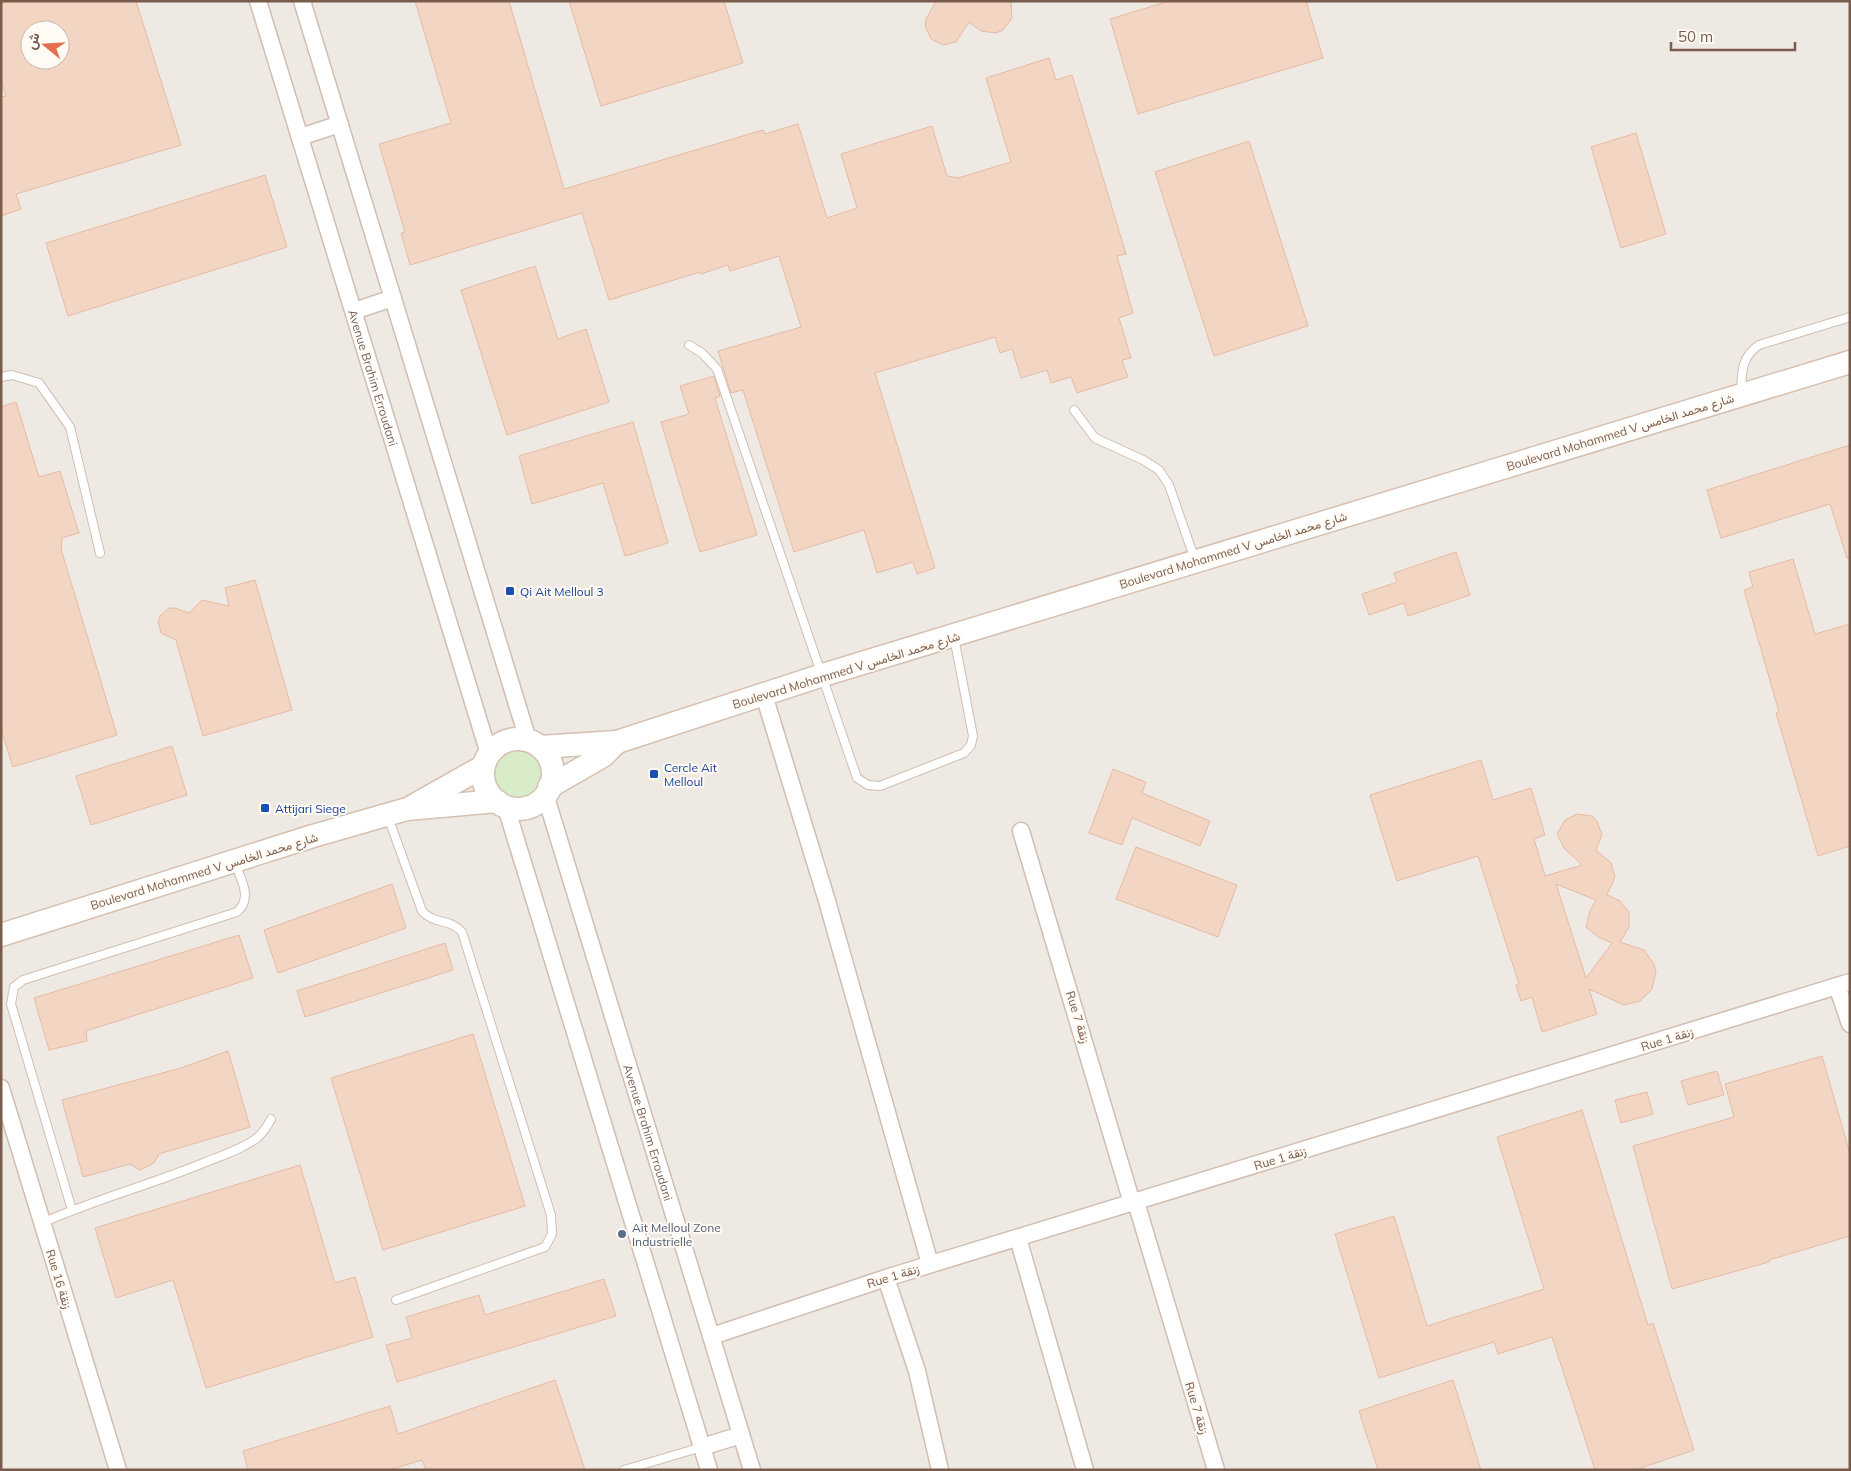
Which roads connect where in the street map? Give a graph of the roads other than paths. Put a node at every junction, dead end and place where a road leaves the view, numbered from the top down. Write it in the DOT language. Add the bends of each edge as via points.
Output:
graph roads {
  1 [pos="258,1"];
  2 [pos="302,1"];
  3 [pos="340,124"];
  4 [pos="300,137"];
  5 [pos="393,298"];
  6 [pos="354,311"];
  7 [pos="1850,317"];
  8 [pos="689,345"];
  9 [pos="1850,362"];
  10 [pos="1,377"];
  11 [pos="1741,395"];
  12 [pos="1074,410"];
  13 [pos="100,553"];
  14 [pos="1196,562"];
  15 [pos="953,636"];
  16 [pos="823,675"];
  17 [pos="764,695"];
  18 [pos="617,742"];
  19 [pos="534,743"];
  20 [pos="486,760"];
  21 [pos="547,791"];
  22 [pos="501,804"];
  23 [pos="397,812"];
  24 [pos="1021,831"];
  25 [pos="235,861"];
  26 [pos="1,935"];
  27 [pos="1843,984"];
  28 [pos="1850,1024"];
  29 [pos="1,1088"];
  30 [pos="271,1119"];
  31 [pos="1134,1203"];
  32 [pos="72,1210"];
  33 [pos="42,1223"];
  34 [pos="1018,1238"];
  35 [pos="930,1264"];
  36 [pos="886,1278"];
  37 [pos="396,1300"];
  38 [pos="712,1336"];
  39 [pos="741,1435"];
  40 [pos="702,1447"];
  41 [pos="118,1470"];
  42 [pos="624,1470"];
  43 [pos="709,1470"];
  44 [pos="752,1470"];
  45 [pos="940,1470"];
  46 [pos="1085,1470"];
  47 [pos="1216,1470"];
  1 -- 4 [label="street, Avenue Brahim Erroudani"];
  2 -- 3 [label="street"];
  3 -- 4 [label="street"];
  3 -- 5 [label="street"];
  4 -- 6 [label="street, Avenue Brahim Erroudani"];
  5 -- 6 [label="street"];
  5 -- 19 [label="street"];
  6 -- 20 [label="street, Avenue Brahim Erroudani"];
  7 -- 11 [label="lane" via="1759,345 1752,350 1744,363"];
  8 -- 16 [label="lane" via="717,369"];
  9 -- 11 [label="main road, Boulevard Mohammed V شارع محمد الخامس"];
  10 -- 13 [label="lane" via="12,375 39,383 70,427"];
  11 -- 14 [label="main road, Boulevard Mohammed V شارع محمد الخامس"];
  12 -- 14 [label="lane" via="1095,438 1159,470 1169,486"];
  14 -- 15 [label="main road, Boulevard Mohammed V شارع محمد الخامس"];
  15 -- 16 [label="main road, Boulevard Mohammed V شارع محمد الخامس"];
  15 -- 16 [label="lane" via="973,736 971,745 964,753 880,786 868,785 857,778"];
  16 -- 17 [label="main road, Boulevard Mohammed V شارع محمد الخامس"];
  17 -- 18 [label="main road, Boulevard Mohammed V شارع محمد الخامس"];
  17 -- 35 [label="street" via="827,901"];
  18 -- 19 [label="main road, Boulevard Mohammed V شارع محمد الخامس"];
  18 -- 21 [label="main road, Boulevard Mohammed V شارع محمد الخامس" via="603,756"];
  19 -- 20 [label="main road" via="517,739 506,741 496,746"];
  19 -- 21 [label="main road" via="547,755 551,765"];
  20 -- 22 [label="main road" via="485,786"];
  20 -- 23 [label="main road, Boulevard Mohammed V شارع محمد الخامس"];
  21 -- 22 [label="main road" via="537,803 527,807"];
  21 -- 38 [label="street, Avenue Brahim Erroudani"];
  22 -- 23 [label="main road, Boulevard Mohammed V شارع محمد الخامس"];
  22 -- 40 [label="street"];
  23 -- 25 [label="main road, Boulevard Mohammed V شارع محمد الخامس"];
  23 -- 37 [label="lane" via="422,911 432,920 456,925 462,932 551,1215 552,1234 545,1247"];
  24 -- 31 [label="street, Rue 7 زنقة"];
  25 -- 26 [label="main road, Boulevard Mohammed V شارع محمد الخامس"];
  25 -- 32 [label="lane" via="246,894 246,901 237,912 23,980 14,988 11,1004"];
  27 -- 28 [label="street"];
  27 -- 31 [label="street, Rue 1 زنقة"];
  29 -- 33 [label="street, Rue 16 زنقة"];
  30 -- 32 [label="lane" via="266,1130 256,1139 233,1151"];
  31 -- 34 [label="street, Rue 1 زنقة"];
  31 -- 47 [label="street, Rue 7 زنقة"];
  32 -- 33 [label="lane"];
  33 -- 41 [label="street, Rue 16 زنقة"];
  34 -- 35 [label="street, Rue 1 زنقة"];
  34 -- 46 [label="street"];
  35 -- 36 [label="street, Rue 1 زنقة"];
  36 -- 38 [label="street, Rue 1 زنقة"];
  36 -- 45 [label="street" via="917,1372"];
  38 -- 39 [label="street, Avenue Brahim Erroudani"];
  39 -- 40 [label="street"];
  39 -- 44 [label="street, Avenue Brahim Erroudani"];
  40 -- 42 [label="lane"];
  40 -- 43 [label="street"];
}
